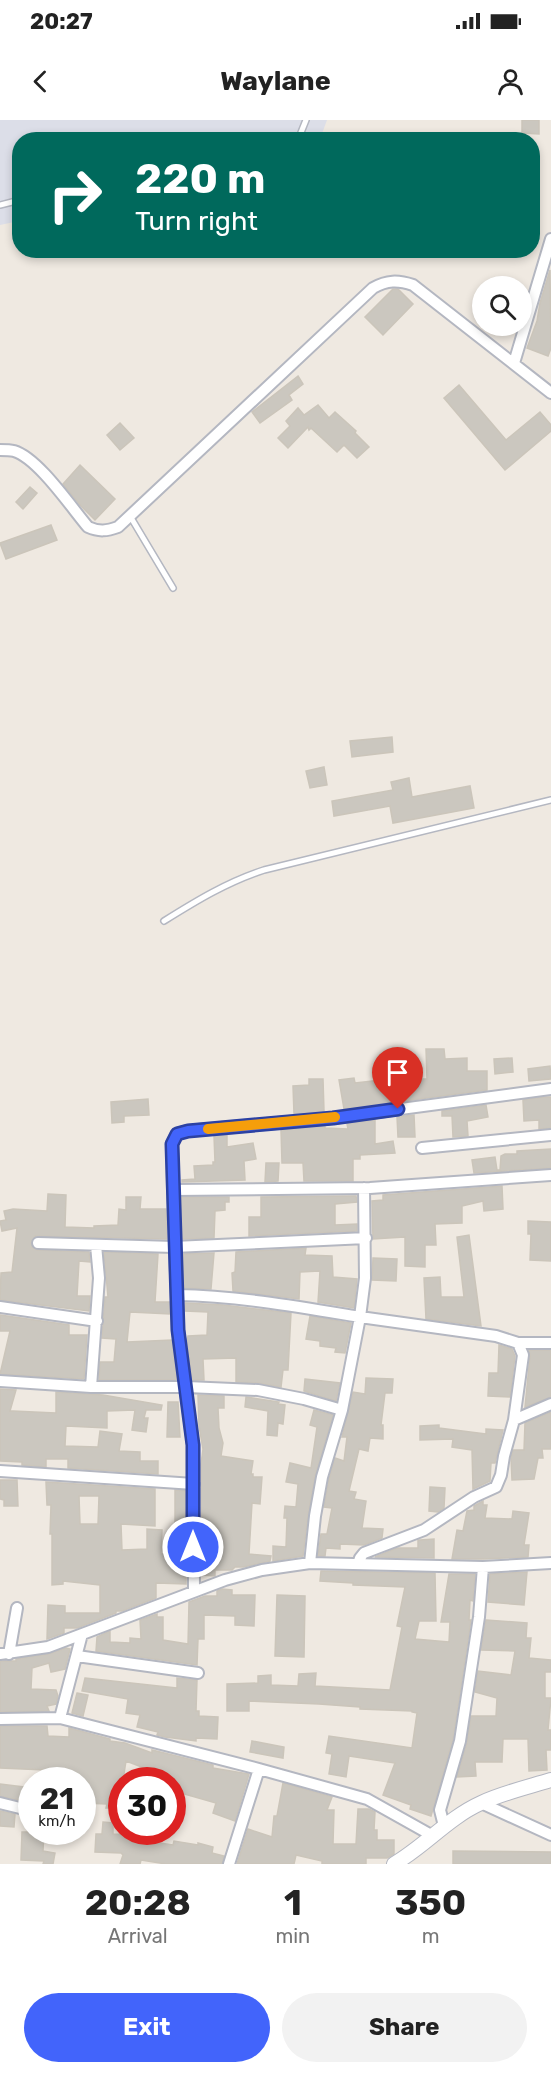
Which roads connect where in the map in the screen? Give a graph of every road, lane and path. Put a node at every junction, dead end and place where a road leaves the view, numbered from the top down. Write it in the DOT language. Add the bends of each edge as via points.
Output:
graph roads {
  1 [pos="551,239"];
  2 [pos="514,363"];
  3 [pos="551,393"];
  4 [pos="0,450"];
  5 [pos="130,516"];
  6 [pos="172,588"];
  7 [pos="551,800"];
  8 [pos="164,921"];
  9 [pos="551,1089"];
  10 [pos="551,1135"];
  11 [pos="422,1148"];
  12 [pos="551,1175"];
  13 [pos="364,1188"];
  14 [pos="173,1190"];
  15 [pos="366,1238"];
  16 [pos="38,1242"];
  17 [pos="96,1245"];
  18 [pos="174,1247"];
  19 [pos="177,1294"];
  20 [pos="0,1307"];
  21 [pos="360,1317"];
  22 [pos="97,1321"];
  23 [pos="518,1343"];
  24 [pos="551,1343"];
  25 [pos="0,1381"];
  26 [pos="91,1387"];
  27 [pos="187,1387"];
  28 [pos="551,1404"];
  29 [pos="342,1410"];
  30 [pos="514,1420"];
  31 [pos="0,1471"];
  32 [pos="194,1484"];
  33 [pos="310,1563"];
  34 [pos="551,1563"];
  35 [pos="358,1564"];
  36 [pos="483,1568"];
  37 [pos="194,1591"];
  38 [pos="17,1608"];
  39 [pos="82,1634"];
  40 [pos="4,1654"];
  41 [pos="77,1656"];
  42 [pos="198,1673"];
  43 [pos="60,1718"];
  44 [pos="0,1719"];
  45 [pos="259,1769"];
  46 [pos="551,1780"];
  47 [pos="0,1803"];
  48 [pos="481,1803"];
  49 [pos="18,1808"];
  50 [pos="444,1826"];
  51 [pos="551,1835"];
  52 [pos="433,1836"];
  53 [pos="229,1864"];
  54 [pos="394,1864"];
  1 -- 2 [label="street"];
  2 -- 3 [label="street"];
  2 -- 5 [label="street" via="413,285 384,282 373,288"];
  4 -- 5 [label="street" via="15,451 39,468 88,527 108,531"];
  5 -- 6 [label="lane"];
  7 -- 8 [label="lane" via="264,870 211,892"];
  9 -- 14 [label="street" via="333,1118 188,1131 177,1134 172,1144"];
  10 -- 11 [label="street"];
  12 -- 13 [label="street"];
  13 -- 14 [label="street"];
  13 -- 15 [label="street"];
  14 -- 18 [label="street"];
  15 -- 18 [label="street"];
  15 -- 21 [label="street"];
  16 -- 17 [label="street"];
  17 -- 18 [label="street"];
  17 -- 22 [label="street"];
  18 -- 19 [label="street"];
  19 -- 21 [label="street" via="211,1295"];
  19 -- 27 [label="street"];
  20 -- 22 [label="street"];
  21 -- 23 [label="street" via="496,1336"];
  21 -- 29 [label="street"];
  22 -- 26 [label="street"];
  23 -- 24 [label="street"];
  23 -- 30 [label="street" via="523,1355"];
  25 -- 26 [label="street"];
  26 -- 27 [label="street"];
  27 -- 29 [label="street" via="258,1390"];
  27 -- 32 [label="street"];
  28 -- 30 [label="street"];
  29 -- 33 [label="street" via="322,1477"];
  30 -- 35 [label="street" via="496,1487 424,1530 364,1553"];
  31 -- 32 [label="street"];
  32 -- 37 [label="street"];
  33 -- 35 [label="street"];
  33 -- 37 [label="street" via="262,1570"];
  34 -- 36 [label="street"];
  35 -- 36 [label="street"];
  36 -- 50 [label="street" via="460,1741 440,1810"];
  37 -- 39 [label="street"];
  38 -- 40 [label="street"];
  39 -- 40 [label="street" via="48,1647"];
  39 -- 41 [label="street"];
  41 -- 42 [label="street"];
  41 -- 43 [label="street"];
  43 -- 44 [label="street"];
  43 -- 45 [label="street"];
  45 -- 52 [label="street" via="368,1799"];
  45 -- 53 [label="street"];
  46 -- 48 [label="main road"];
  47 -- 49 [label="street"];
  48 -- 50 [label="main road"];
  48 -- 51 [label="street"];
  50 -- 52 [label="main road"];
  52 -- 54 [label="main road"];
}
